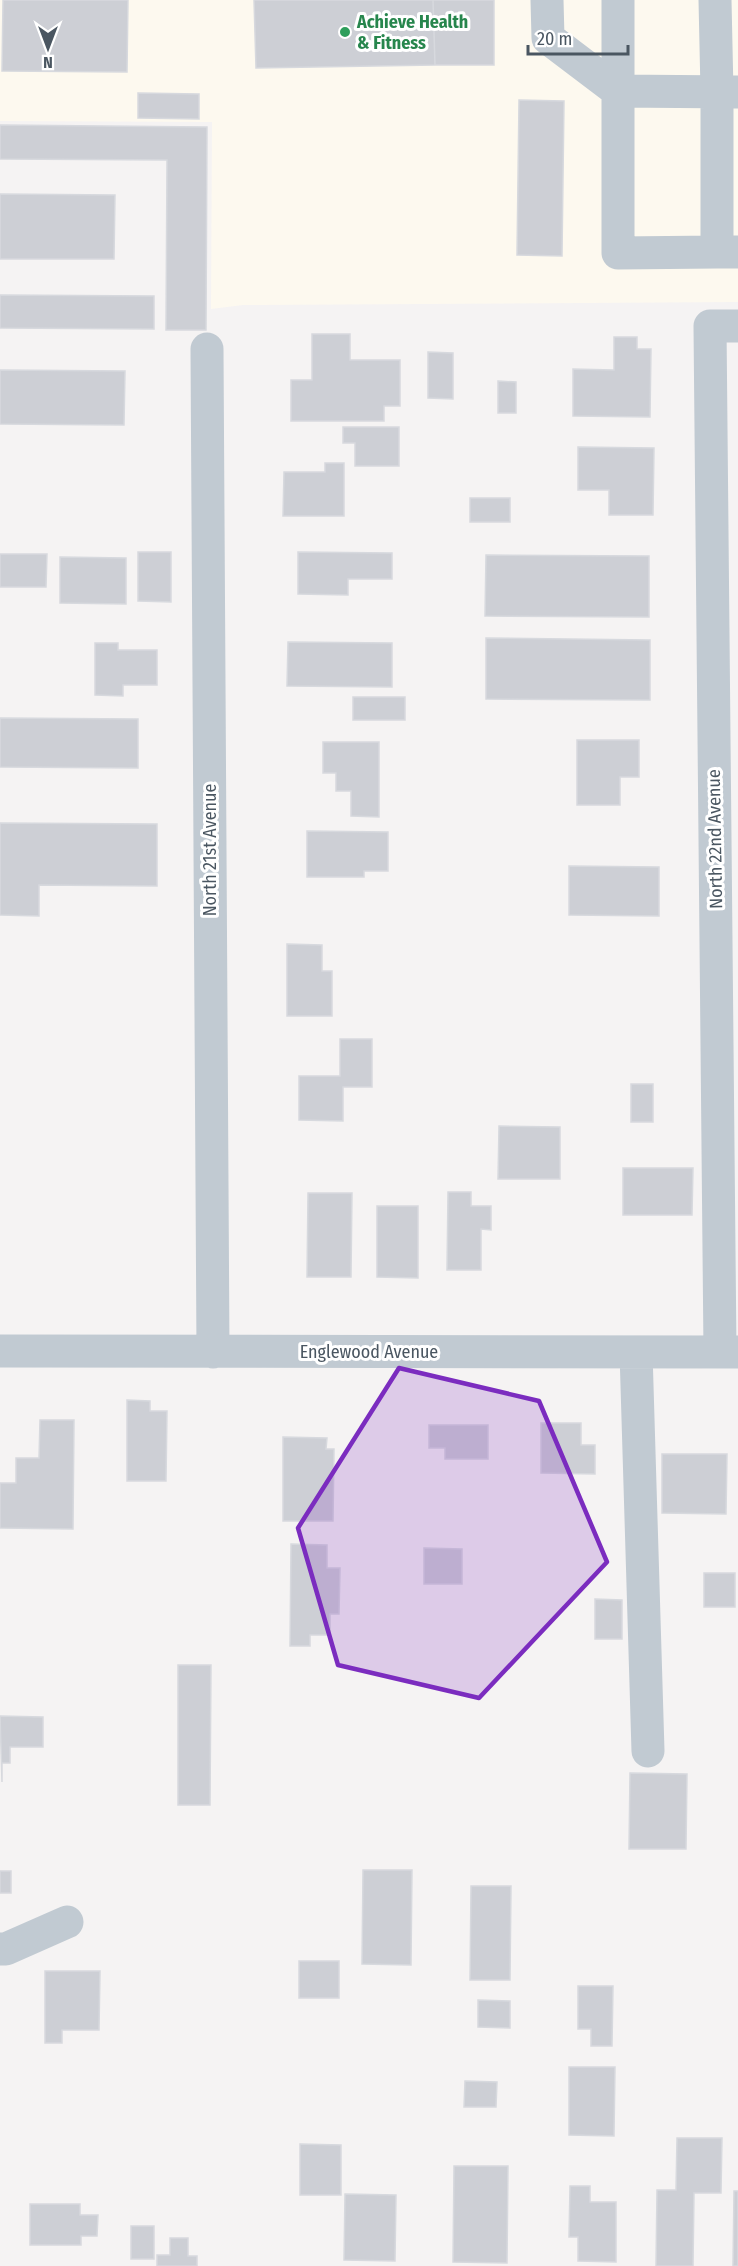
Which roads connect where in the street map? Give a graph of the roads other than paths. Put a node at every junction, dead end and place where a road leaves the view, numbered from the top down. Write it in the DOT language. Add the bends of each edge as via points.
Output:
graph roads {
  1 [pos="547,0"];
  2 [pos="618,0"];
  3 [pos="715,0"];
  4 [pos="618,91"];
  5 [pos="728,92"];
  6 [pos="727,252"];
  7 [pos="724,326"];
  8 [pos="207,349"];
  9 [pos="0,1351"];
  10 [pos="213,1352"];
  11 [pos="636,1352"];
  12 [pos="729,1352"];
  13 [pos="648,1751"];
  14 [pos="67,1922"];
  15 [pos="0,1949"];
  1 -- 4 [label="street" via="548,38"];
  2 -- 4 [label="street"];
  3 -- 5 [label="street"];
  4 -- 5 [label="street"];
  4 -- 6 [label="street" via="618,253"];
  5 -- 6 [label="street"];
  7 -- 12 [label="street, North 22nd Avenue"];
  8 -- 10 [label="street, North 21st Avenue"];
  9 -- 10 [label="street, Englewood Avenue"];
  10 -- 11 [label="street, Englewood Avenue"];
  11 -- 12 [label="street, Englewood Avenue"];
  11 -- 13 [label="street"];
  14 -- 15 [label="street"];
}
